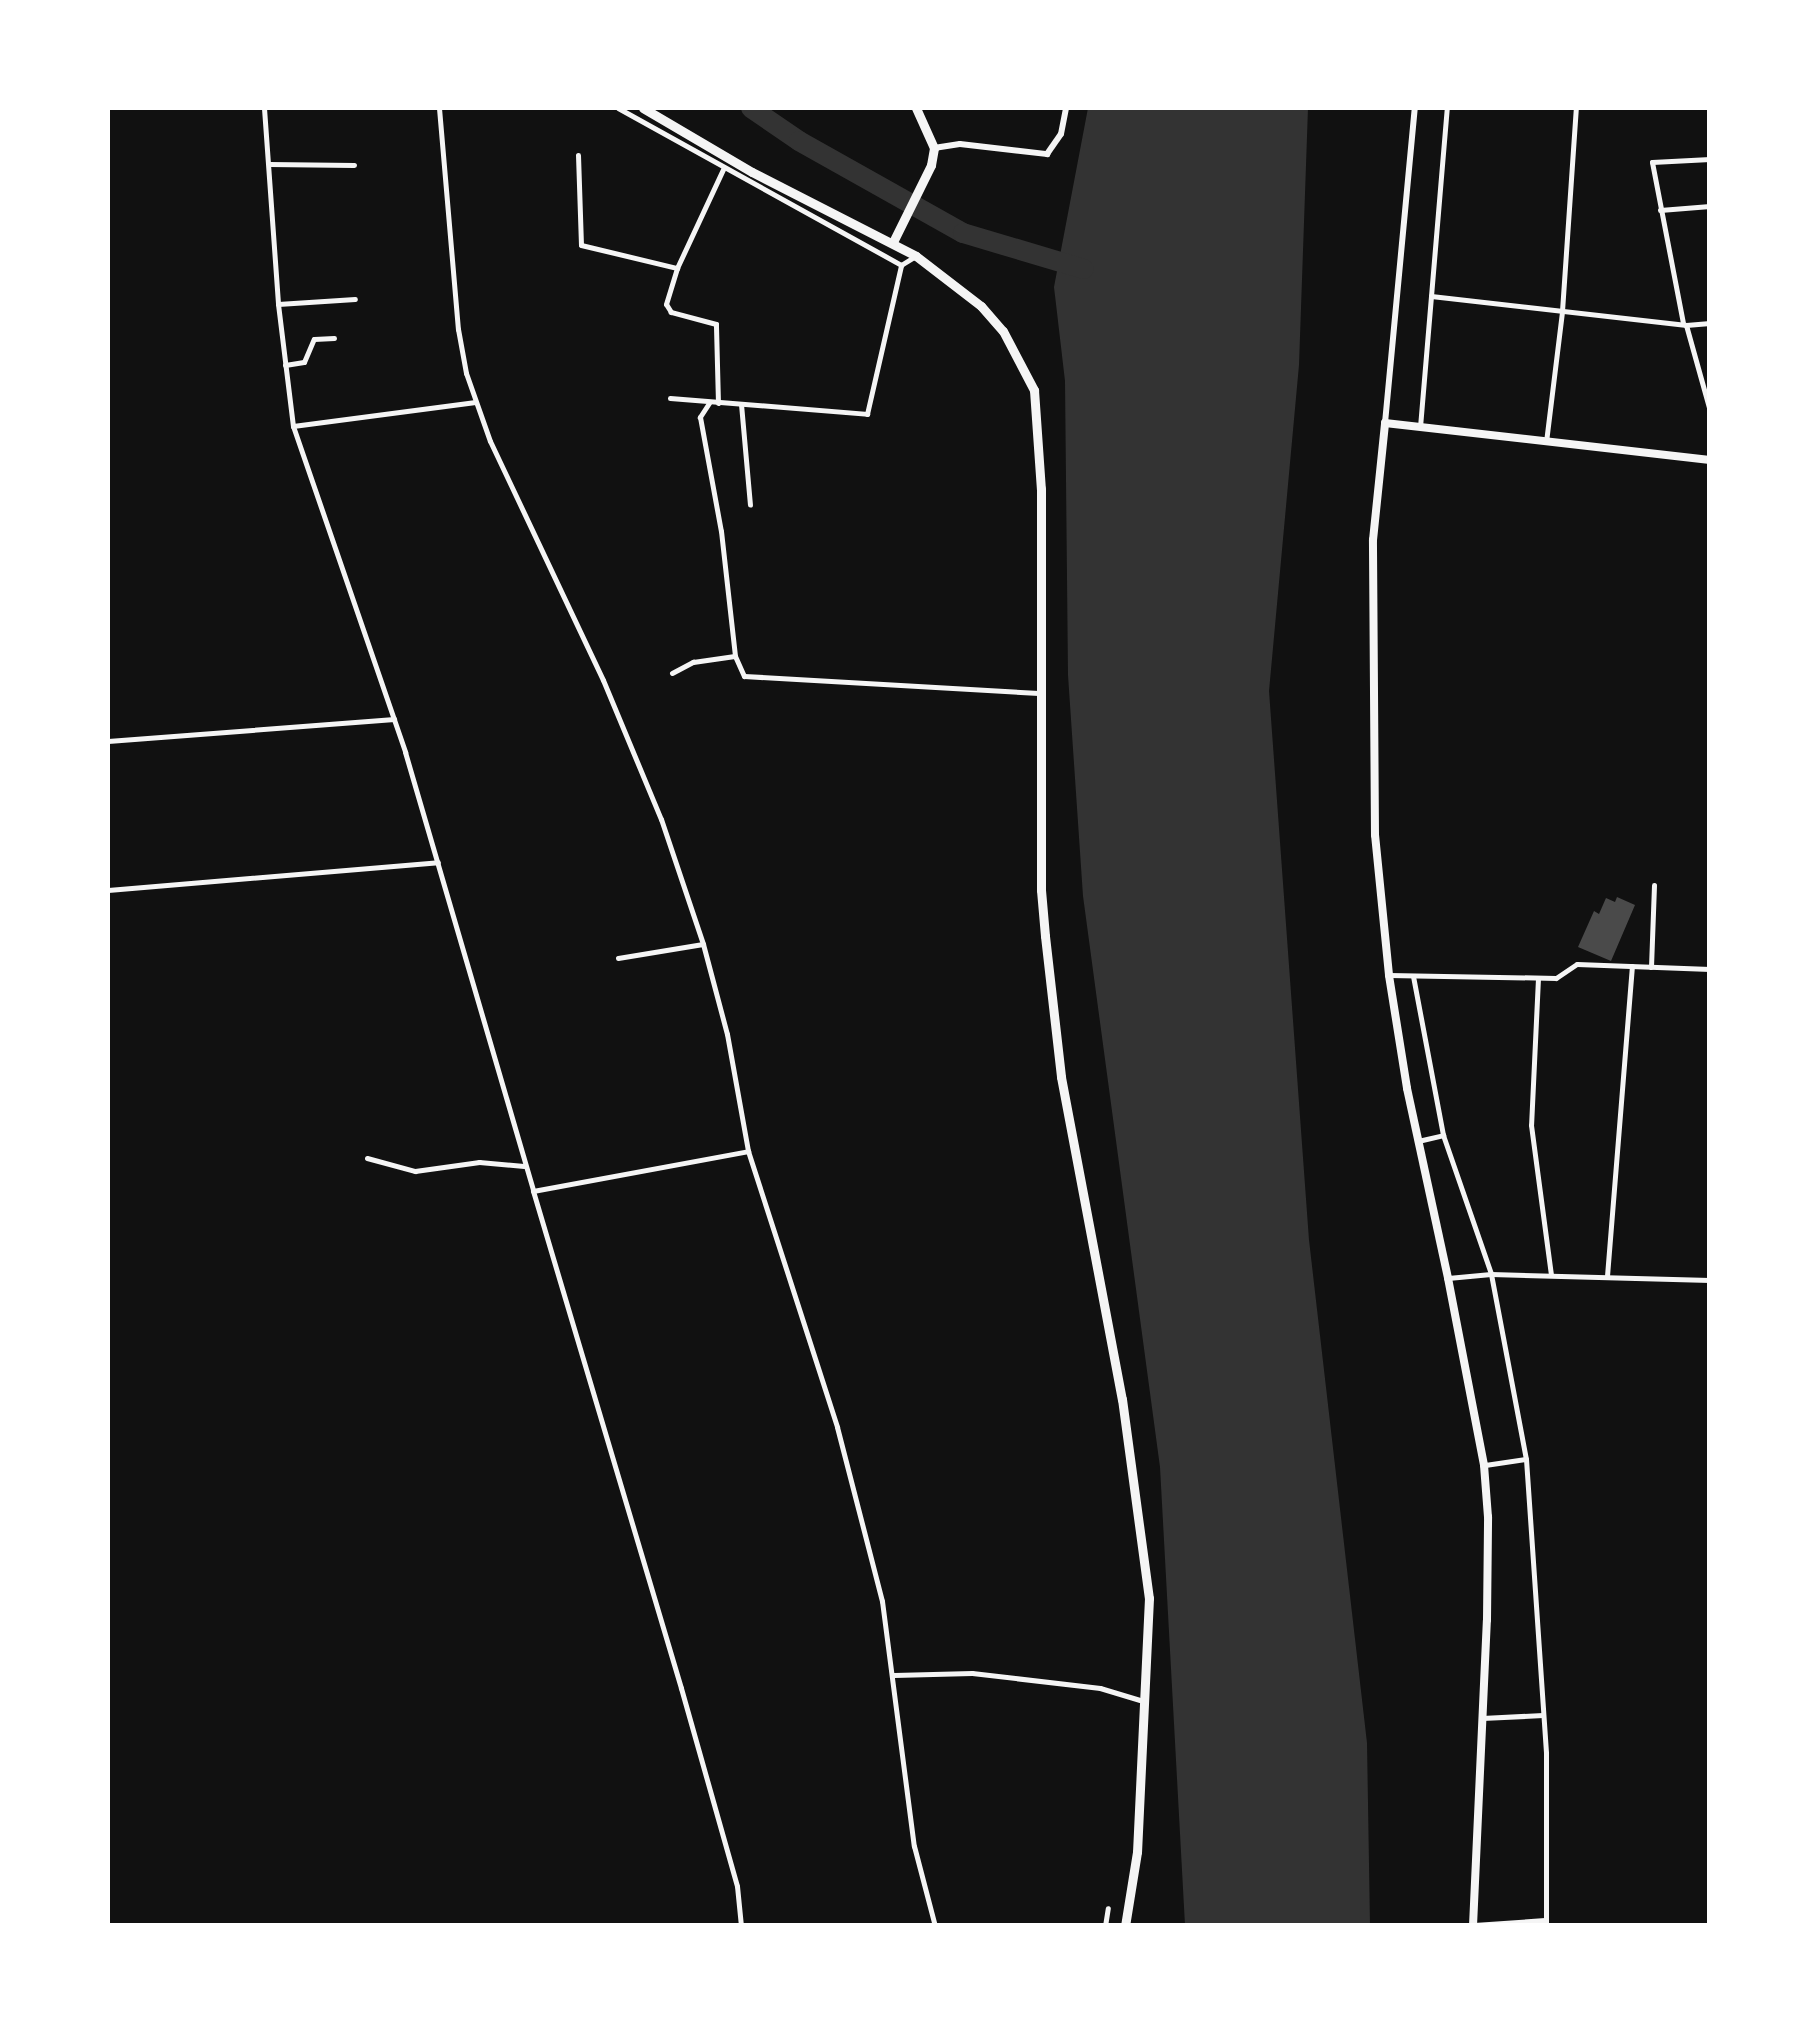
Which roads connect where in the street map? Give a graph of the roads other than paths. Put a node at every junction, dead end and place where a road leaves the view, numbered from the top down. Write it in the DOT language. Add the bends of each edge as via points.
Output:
graph roads {
  1 [pos="264,108"];
  2 [pos="439,108"];
  3 [pos="618,108"];
  4 [pos="643,108"];
  5 [pos="916,108"];
  6 [pos="1066,108"];
  7 [pos="1416,108"];
  8 [pos="1446,108"];
  9 [pos="1576,108"];
  10 [pos="934,148"];
  11 [pos="578,155"];
  12 [pos="1710,159"];
  13 [pos="269,164"];
  14 [pos="354,164"];
  15 [pos="724,167"];
  16 [pos="1710,206"];
  17 [pos="1660,210"];
  18 [pos="894,242"];
  19 [pos="916,256"];
  20 [pos="901,266"];
  21 [pos="677,268"];
  22 [pos="1431,296"];
  23 [pos="355,299"];
  24 [pos="278,304"];
  25 [pos="1562,311"];
  26 [pos="1685,324"];
  27 [pos="1710,324"];
  28 [pos="334,338"];
  29 [pos="285,365"];
  30 [pos="670,398"];
  31 [pos="475,402"];
  32 [pos="708,403"];
  33 [pos="718,403"];
  34 [pos="742,404"];
  35 [pos="1710,410"];
  36 [pos="1385,424"];
  37 [pos="293,426"];
  38 [pos="1420,427"];
  39 [pos="1546,442"];
  40 [pos="1710,460"];
  41 [pos="750,505"];
  42 [pos="735,656"];
  43 [pos="672,673"];
  44 [pos="1040,693"];
  45 [pos="394,720"];
  46 [pos="108,741"];
  47 [pos="438,862"];
  48 [pos="1654,885"];
  49 [pos="108,890"];
  50 [pos="703,944"];
  51 [pos="618,958"];
  52 [pos="1632,966"];
  53 [pos="1651,967"];
  54 [pos="1710,969"];
  55 [pos="1389,975"];
  56 [pos="1413,976"];
  57 [pos="1538,978"];
  58 [pos="1443,1135"];
  59 [pos="1418,1141"];
  60 [pos="748,1151"];
  61 [pos="367,1158"];
  62 [pos="526,1167"];
  63 [pos="533,1190"];
  64 [pos="1490,1274"];
  65 [pos="1551,1275"];
  66 [pos="1607,1276"];
  67 [pos="1448,1278"];
  68 [pos="1710,1280"];
  69 [pos="1526,1459"];
  70 [pos="1484,1465"];
  71 [pos="894,1675"];
  72 [pos="1147,1702"];
  73 [pos="1543,1715"];
  74 [pos="1482,1718"];
  75 [pos="1108,1908"];
  76 [pos="1546,1923"];
  77 [pos="1473,1925"];
  78 [pos="742,1926"];
  79 [pos="936,1926"];
  80 [pos="1105,1926"];
  81 [pos="1125,1926"];
  1 -- 13 [label="street"];
  2 -- 31 [label="street" via="458,329"];
  3 -- 15 [label="street"];
  4 -- 18 [label="main road" via="752,172"];
  5 -- 10 [label="main road"];
  6 -- 10 [label="street" via="1062,134 1047,154 960,144"];
  7 -- 36 [label="street"];
  8 -- 22 [label="street"];
  9 -- 25 [label="street"];
  10 -- 18 [label="main road"];
  11 -- 21 [label="street" via="579,242"];
  12 -- 17 [label="street" via="1653,160"];
  13 -- 14 [label="street"];
  13 -- 24 [label="street"];
  15 -- 20 [label="street"];
  15 -- 21 [label="street"];
  16 -- 17 [label="street"];
  17 -- 26 [label="street"];
  18 -- 19 [label="main road"];
  19 -- 20 [label="street"];
  19 -- 44 [label="main road" via="992,318 1019,353 1034,390 1042,488"];
  20 -- 34 [label="street" via="868,413"];
  21 -- 33 [label="street" via="667,309 710,319 718,328"];
  22 -- 25 [label="street"];
  22 -- 38 [label="street"];
  23 -- 24 [label="street"];
  24 -- 29 [label="street"];
  25 -- 26 [label="street"];
  25 -- 39 [label="street"];
  26 -- 27 [label="street"];
  26 -- 35 [label="street"];
  28 -- 29 [label="street" via="314,339 304,362"];
  29 -- 37 [label="street"];
  30 -- 32 [label="street"];
  31 -- 37 [label="street"];
  31 -- 50 [label="street" via="603,680 661,819"];
  32 -- 33 [label="street"];
  32 -- 42 [label="street" via="700,417"];
  33 -- 34 [label="street"];
  34 -- 41 [label="street"];
  36 -- 38 [label="main road"];
  36 -- 55 [label="main road" via="1373,540 1371,745"];
  37 -- 45 [label="street"];
  38 -- 39 [label="main road"];
  39 -- 40 [label="main road"];
  42 -- 43 [label="street" via="693,662"];
  42 -- 44 [label="street" via="741,672 754,679"];
  44 -- 72 [label="main road" via="1045,936 1061,1077 1145,1557"];
  45 -- 46 [label="street"];
  45 -- 47 [label="street"];
  47 -- 49 [label="street"];
  47 -- 62 [label="street"];
  48 -- 53 [label="street"];
  50 -- 51 [label="street"];
  50 -- 60 [label="street"];
  52 -- 53 [label="street"];
  52 -- 57 [label="street" via="1577,964 1556,978"];
  52 -- 66 [label="street"];
  53 -- 54 [label="street"];
  55 -- 56 [label="street"];
  55 -- 59 [label="main road"];
  56 -- 57 [label="street"];
  56 -- 58 [label="street"];
  57 -- 65 [label="street" via="1531,1125"];
  58 -- 59 [label="street"];
  58 -- 64 [label="street"];
  59 -- 67 [label="main road"];
  60 -- 63 [label="street"];
  60 -- 71 [label="street" via="837,1427 882,1600"];
  61 -- 62 [label="street" via="415,1171 506,1161"];
  62 -- 63 [label="street"];
  63 -- 78 [label="street" via="682,1688"];
  64 -- 65 [label="street"];
  64 -- 67 [label="street"];
  64 -- 69 [label="street"];
  65 -- 66 [label="street"];
  66 -- 68 [label="street"];
  67 -- 70 [label="main road"];
  69 -- 70 [label="street"];
  69 -- 73 [label="street"];
  70 -- 74 [label="main road" via="1488,1620"];
  71 -- 72 [label="street" via="972,1672 1100,1688"];
  71 -- 79 [label="street" via="914,1846"];
  72 -- 81 [label="main road"];
  73 -- 74 [label="street"];
  73 -- 76 [label="street"];
  74 -- 77 [label="main road"];
  75 -- 80 [label="street"];
  76 -- 77 [label="street"];
}
